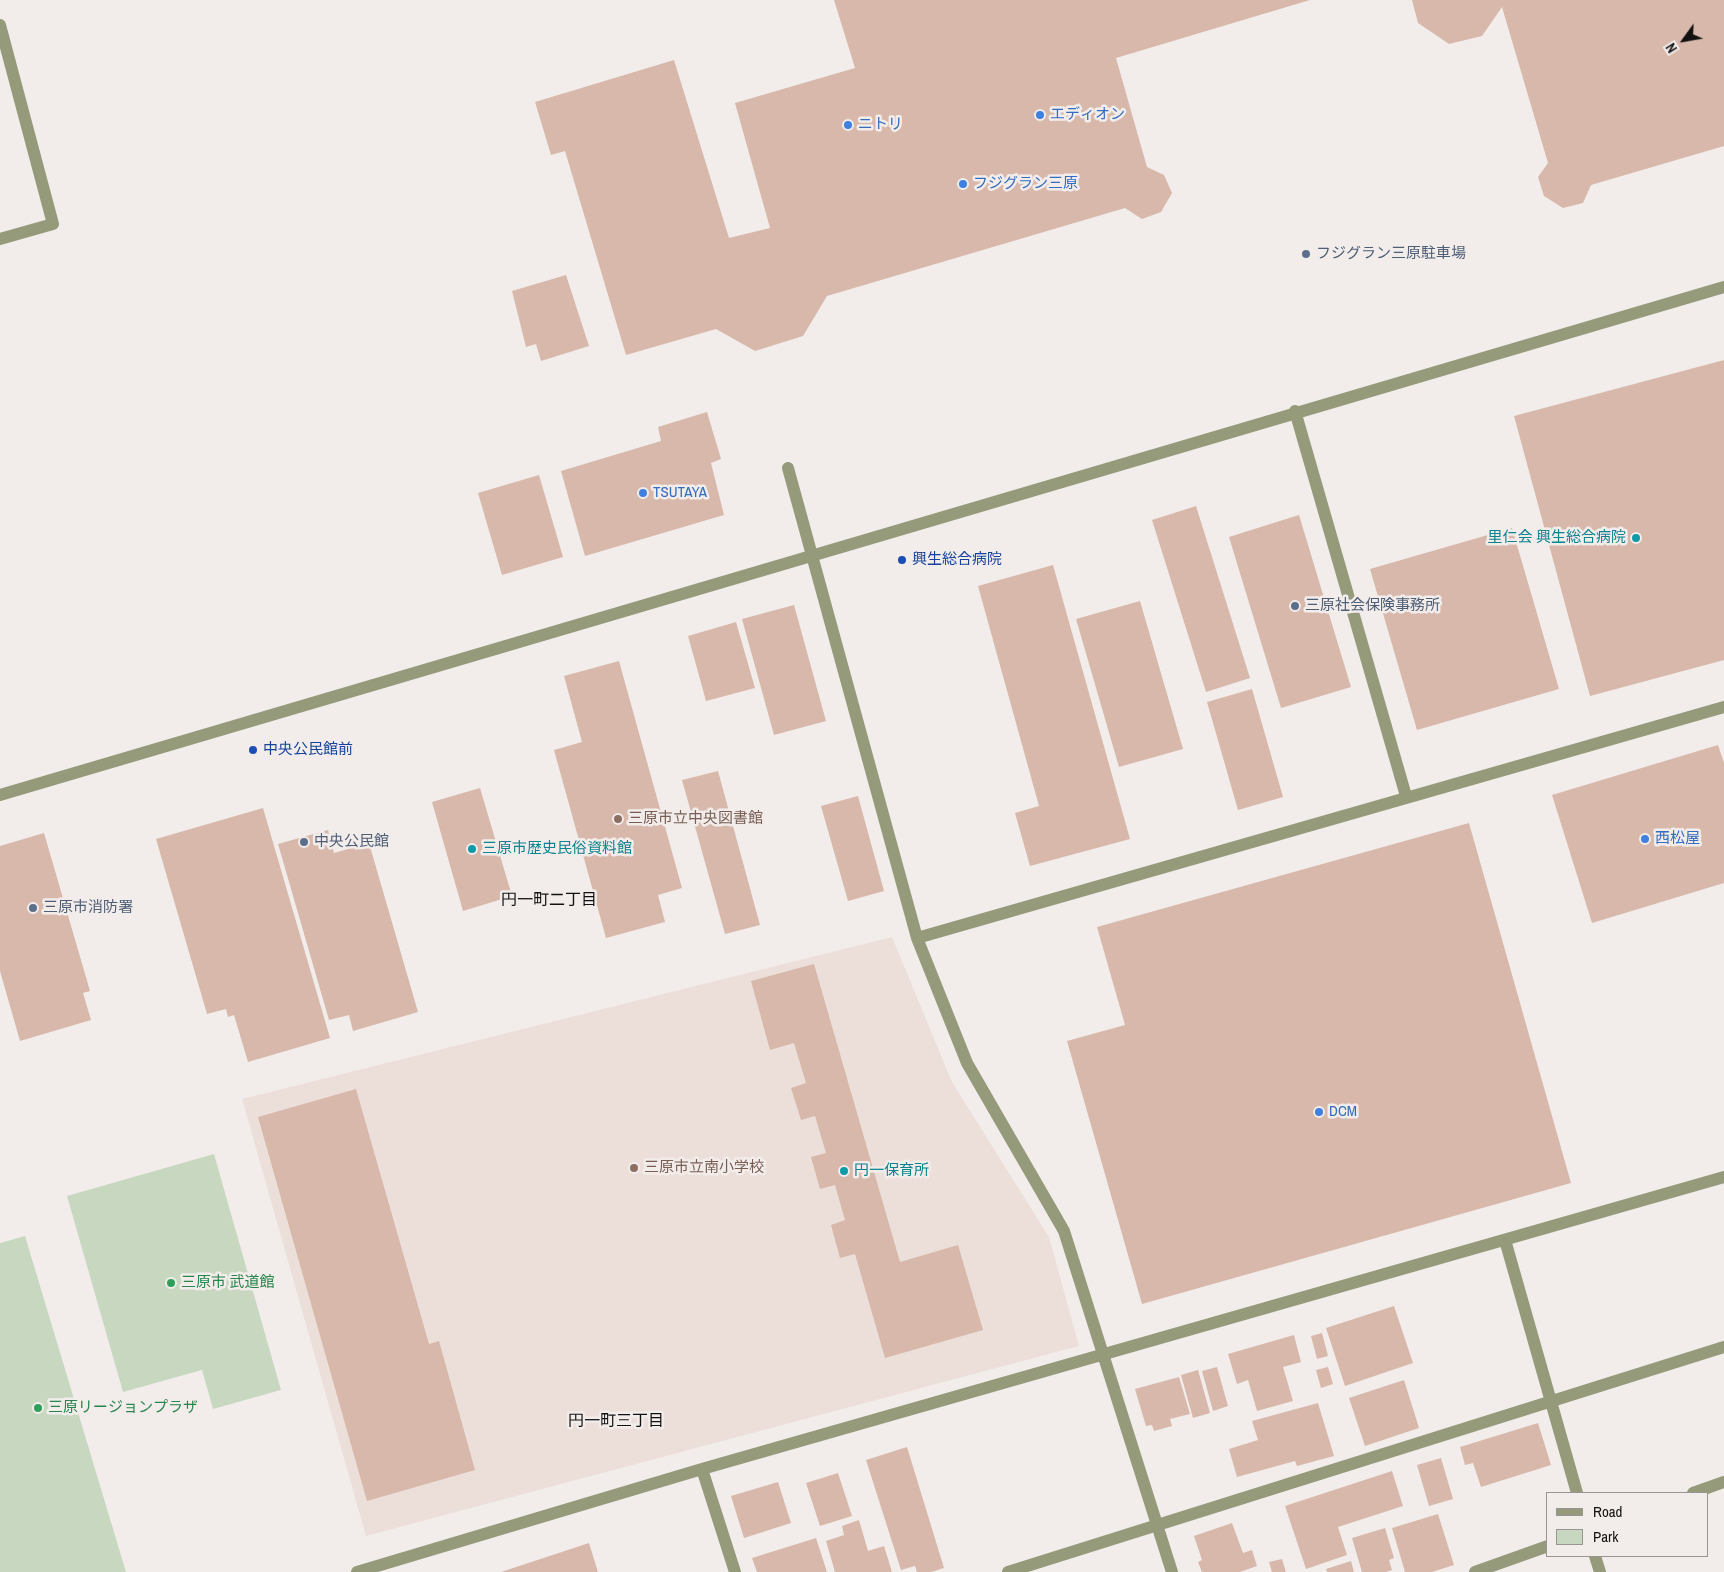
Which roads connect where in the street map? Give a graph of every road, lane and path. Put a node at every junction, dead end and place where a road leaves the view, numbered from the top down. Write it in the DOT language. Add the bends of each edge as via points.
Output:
graph roads {
  1 [pos="0,25"];
  2 [pos="0,239"];
  3 [pos="1724,287"];
  4 [pos="1295,412"];
  5 [pos="788,468"];
  6 [pos="813,557"];
  7 [pos="1724,707"];
  8 [pos="0,795"];
  9 [pos="1406,796"];
  10 [pos="917,938"];
  11 [pos="1724,1177"];
  12 [pos="1505,1240"];
  13 [pos="1724,1347"];
  14 [pos="1104,1356"];
  15 [pos="1550,1400"];
  16 [pos="702,1469"];
  17 [pos="1724,1482"];
  18 [pos="1577,1492"];
  19 [pos="1696,1492"];
  20 [pos="1158,1525"];
  21 [pos="1546,1547"];
  22 [pos="1595,1557"];
  23 [pos="357,1572"];
  24 [pos="735,1572"];
  25 [pos="1008,1572"];
  26 [pos="1172,1572"];
  27 [pos="1475,1572"];
  28 [pos="1600,1572"];
  1 -- 2 [label="street" via="53,224"];
  3 -- 4 [label="street"];
  4 -- 6 [label="street"];
  4 -- 9 [label="street"];
  5 -- 6 [label="street"];
  6 -- 8 [label="street"];
  6 -- 10 [label="street"];
  7 -- 9 [label="street"];
  9 -- 10 [label="street"];
  10 -- 14 [label="street" via="967,1063 1064,1231"];
  11 -- 12 [label="street"];
  12 -- 14 [label="street"];
  12 -- 15 [label="street"];
  13 -- 15 [label="street"];
  14 -- 16 [label="street"];
  14 -- 20 [label="street"];
  15 -- 18 [label="street"];
  15 -- 20 [label="street"];
  16 -- 23 [label="street"];
  16 -- 24 [label="street"];
  17 -- 19 [label="street"];
  20 -- 25 [label="street"];
  20 -- 26 [label="street"];
  21 -- 27 [label="street"];
  22 -- 28 [label="street"];
}
